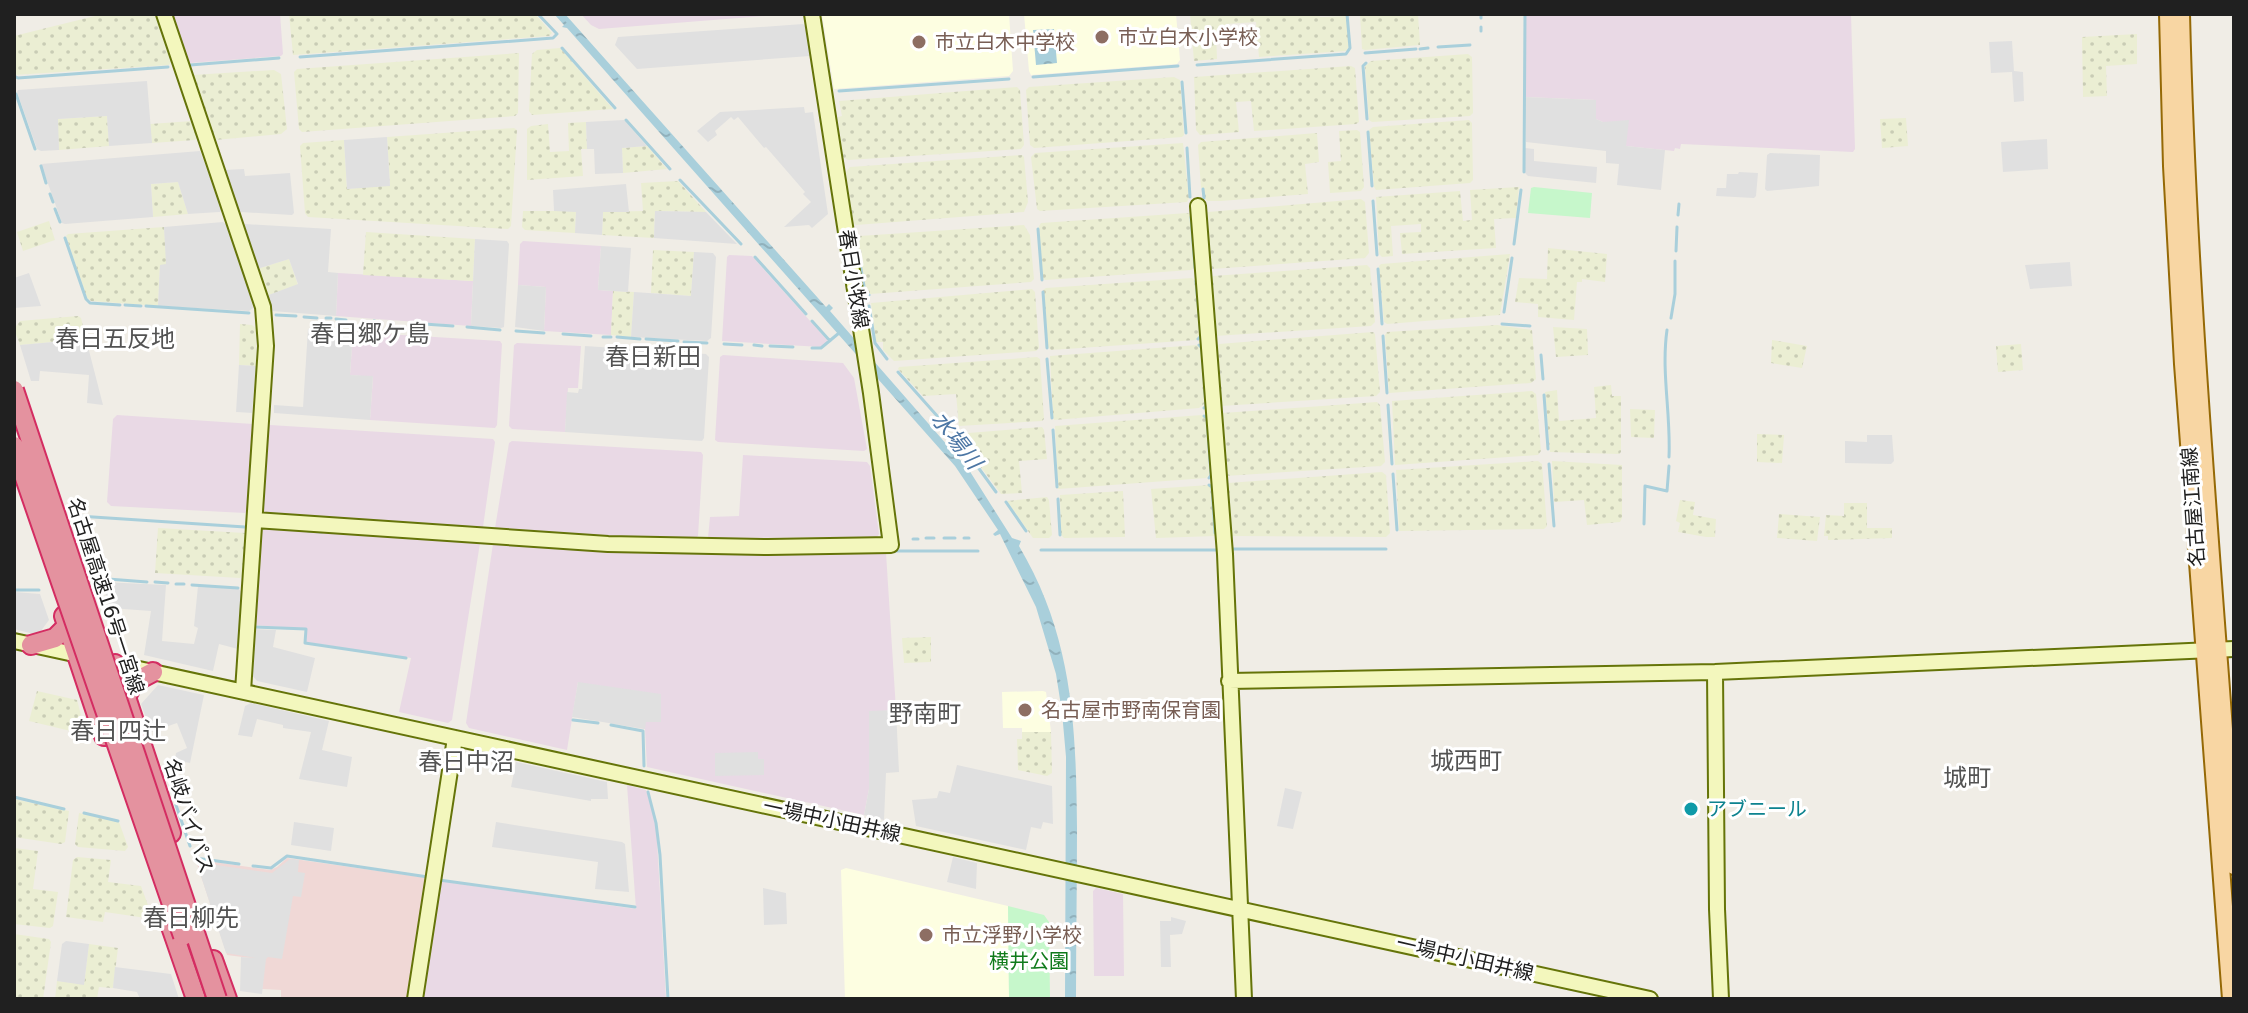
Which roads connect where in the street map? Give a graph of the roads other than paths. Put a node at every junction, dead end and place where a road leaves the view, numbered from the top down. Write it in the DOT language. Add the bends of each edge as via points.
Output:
graph roads {
  1 [pos="164,14"];
  2 [pos="812,14"];
  3 [pos="2168,14"];
  4 [pos="2181,14"];
  5 [pos="1198,206"];
  6 [pos="14,374"];
  7 [pos="14,390"];
  8 [pos="14,446"];
  9 [pos="14,465"];
  10 [pos="255,520"];
  11 [pos="67,626"];
  12 [pos="23,643"];
  13 [pos="2218,649"];
  14 [pos="76,655"];
  15 [pos="115,664"];
  16 [pos="153,672"];
  17 [pos="1715,672"];
  18 [pos="1229,681"];
  19 [pos="243,691"];
  20 [pos="126,697"];
  21 [pos="455,738"];
  22 [pos="2234,866"];
  23 [pos="1239,909"];
  24 [pos="196,999"];
  25 [pos="205,999"];
  26 [pos="217,999"];
  27 [pos="227,999"];
  28 [pos="415,999"];
  29 [pos="1244,999"];
  30 [pos="1650,999"];
  31 [pos="1721,999"];
  32 [pos="2231,999"];
  1 -- 10 [label="street" via="263,307 266,346"];
  2 -- 10 [label="street, 春日小牧線" via="891,545 608,544"];
  3 -- 13 [label="main road, 名古屋江南線" via="2176,247"];
  4 -- 13 [label="main road, 名古屋江南線" via="2185,164"];
  5 -- 18 [label="street" via="1225,554"];
  6 -- 15 [label="highway, 名岐バイパス"];
  7 -- 26 [label="highway, 名古屋高速16号一宮線, bridge"];
  8 -- 25 [label="highway, 名古屋高速16号一宮線, bridge"];
  9 -- 11 [label="highway"];
  10 -- 19 [label="street"];
  11 -- 12 [label="highway" via="55,638"];
  11 -- 14 [label="highway"];
  12 -- 14 [label="street, 一場中小田井線"];
  13 -- 17 [label="street"];
  13 -- 22 [label="main road, 名古屋江南線"];
  13 -- 32 [label="main road, 名古屋江南線"];
  14 -- 15 [label="street, 一場中小田井線"];
  14 -- 24 [label="highway"];
  15 -- 16 [label="street, 一場中小田井線"];
  15 -- 20 [label="highway, 名岐バイパス"];
  16 -- 19 [label="street, 一場中小田井線"];
  16 -- 20 [label="highway" via="134,682"];
  17 -- 18 [label="street"];
  17 -- 31 [label="street"];
  18 -- 23 [label="street"];
  19 -- 21 [label="street, 一場中小田井線"];
  20 -- 27 [label="highway, 名岐バイパス"];
  21 -- 23 [label="street, 一場中小田井線"];
  21 -- 28 [label="street"];
  23 -- 29 [label="street"];
  23 -- 30 [label="street, 一場中小田井線"];
}
